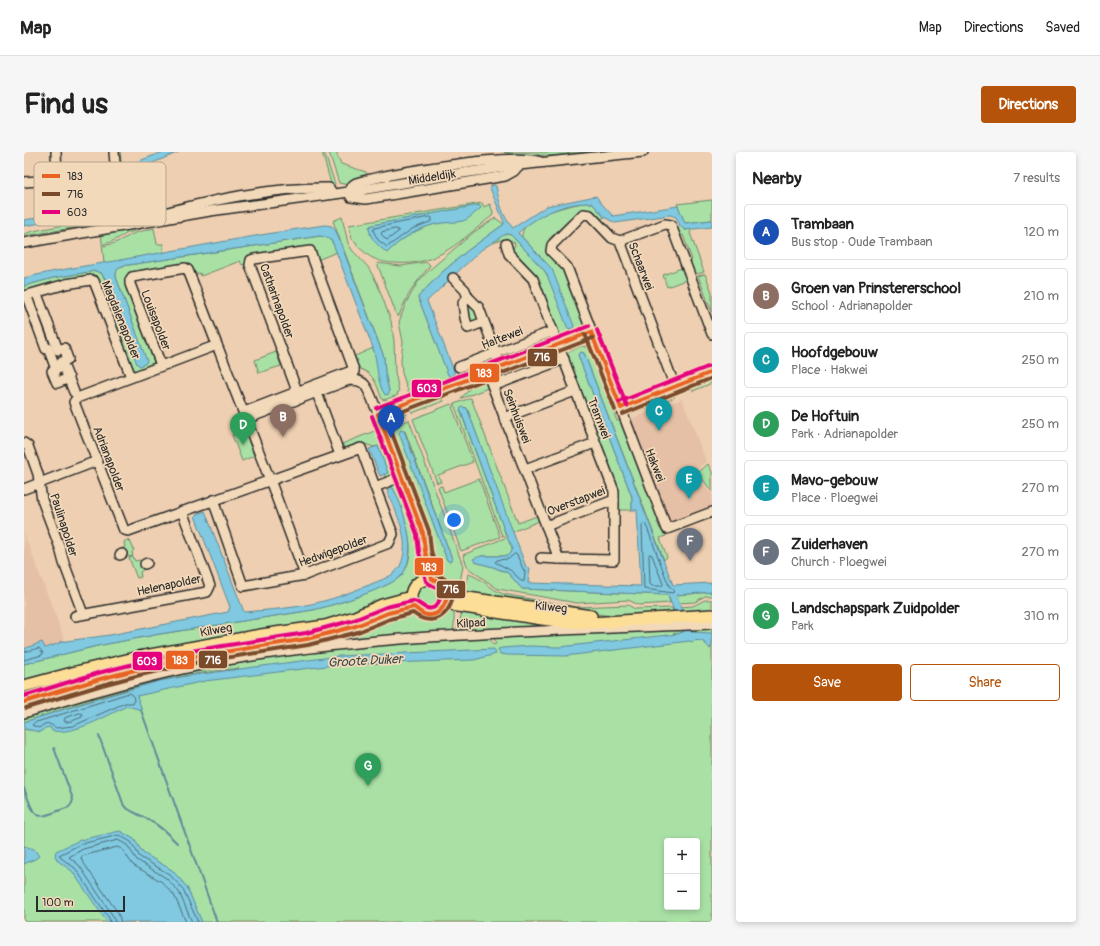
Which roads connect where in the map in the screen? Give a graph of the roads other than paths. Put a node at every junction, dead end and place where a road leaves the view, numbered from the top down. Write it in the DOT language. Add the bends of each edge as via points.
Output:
graph roads {
  1 [pos="56,152"];
  2 [pos="114,152"];
  3 [pos="642,152"];
  4 [pos="56,162"];
  5 [pos="115,162"];
  6 [pos="543,162"];
  7 [pos="34,181"];
  8 [pos="24,182"];
  9 [pos="349,192"];
  10 [pos="166,218"];
  11 [pos="108,226"];
  12 [pos="620,241"];
  13 [pos="24,243"];
  14 [pos="506,244"];
  15 [pos="567,267"];
  16 [pos="453,278"];
  17 [pos="37,293"];
  18 [pos="25,296"];
  19 [pos="468,297"];
  20 [pos="46,317"];
  21 [pos="36,321"];
  22 [pos="484,322"];
  23 [pos="51,330"];
  24 [pos="553,331"];
  25 [pos="591,332"];
  26 [pos="40,334"];
  27 [pos="712,334"];
  28 [pos="217,344"];
  29 [pos="558,344"];
  30 [pos="52,347"];
  31 [pos="496,354"];
  32 [pos="564,359"];
  33 [pos="161,365"];
  34 [pos="459,367"];
  35 [pos="501,367"];
  36 [pos="57,372"];
  37 [pos="487,372"];
  38 [pos="712,372"];
  39 [pos="354,375"];
  40 [pos="131,377"];
  41 [pos="69,378"];
  42 [pos="493,386"];
  43 [pos="675,387"];
  44 [pos="575,391"];
  45 [pos="74,392"];
  46 [pos="317,393"];
  47 [pos="299,395"];
  48 [pos="621,408"];
  49 [pos="378,414"];
  50 [pos="245,416"];
  51 [pos="504,418"];
  52 [pos="24,443"];
  53 [pos="596,443"];
  54 [pos="340,455"];
  55 [pos="97,461"];
  56 [pos="525,469"];
  57 [pos="402,476"];
  58 [pos="270,480"];
  59 [pos="40,483"];
  60 [pos="375,487"];
  61 [pos="24,489"];
  62 [pos="213,500"];
  63 [pos="614,500"];
  64 [pos="182,511"];
  65 [pos="712,512"];
  66 [pos="546,526"];
  67 [pos="541,558"];
  68 [pos="559,559"];
  69 [pos="306,575"];
  70 [pos="428,580"];
  71 [pos="446,600"];
  72 [pos="413,602"];
  73 [pos="79,615"];
  74 [pos="712,615"];
  75 [pos="691,620"];
  76 [pos="676,621"];
  77 [pos="712,624"];
  78 [pos="24,686"];
  79 [pos="24,702"];
  80 [pos="24,713"];
  1 -- 4 [label="street"];
  2 -- 5 [label="street"];
  3 -- 6 [label="street, Middeldijk"];
  6 -- 9 [label="street, Middeldijk" via="528,157 486,157 385,174 356,183"];
  6 -- 9 [label="street, Middeldijk" via="519,165 514,172 505,176 366,200 351,197"];
  7 -- 8 [label="street"];
  9 -- 10 [label="street" via="333,194 329,188 309,188 252,195 168,212"];
  11 -- 13 [label="street"];
  12 -- 15 [label="street, Schaarwei" via="612,238 590,215 583,214 552,245 551,251"];
  12 -- 27 [label="street" via="665,224 671,225"];
  12 -- 43 [label="street, Schaarwei"];
  14 -- 24 [label="street, Tramwei" via="509,254 533,279"];
  15 -- 25 [label="street, Hakwei"];
  16 -- 19 [label="street"];
  17 -- 18 [label="street"];
  17 -- 20 [label="street"];
  17 -- 40 [label="street, Magdalenapolder" via="66,284 94,281"];
  18 -- 21 [label="street"];
  19 -- 22 [label="street" via="479,308"];
  19 -- 22 [label="street" via="463,303 468,328"];
  20 -- 21 [label="street"];
  20 -- 23 [label="street"];
  21 -- 26 [label="street"];
  22 -- 31 [label="street"];
  23 -- 26 [label="street"];
  23 -- 30 [label="street"];
  24 -- 29 [label="street, Tramwei"];
  24 -- 31 [label="street, Haltewei"];
  25 -- 29 [label="street"];
  25 -- 48 [label="street, Hakwei"];
  26 -- 30 [label="street" via="46,349"];
  28 -- 33 [label="street, Adrianapolder"];
  28 -- 33 [label="street, Louisapolder" via="188,270 185,268 132,277 130,284"];
  28 -- 50 [label="street"];
  29 -- 32 [label="street, Tramwei"];
  29 -- 35 [label="street"];
  30 -- 36 [label="street"];
  30 -- 36 [label="street" via="58,350 64,348 67,353 68,359 62,362"];
  31 -- 34 [label="street, Haltewei"];
  31 -- 35 [label="street"];
  32 -- 42 [label="street"];
  32 -- 44 [label="street, Tramwei"];
  33 -- 40 [label="street, Adrianapolder"];
  35 -- 37 [label="street"];
  36 -- 41 [label="street"];
  36 -- 41 [label="street" via="57,383"];
  37 -- 42 [label="street, Seinhuiswei"];
  37 -- 49 [label="street"];
  38 -- 43 [label="street"];
  39 -- 46 [label="street"];
  39 -- 47 [label="street"];
  39 -- 47 [label="street, Catharinapolder" via="310,251 254,258 250,264"];
  39 -- 49 [label="street" via="368,389"];
  40 -- 55 [label="street, Adrianapolder" via="77,398 74,402"];
  41 -- 45 [label="street"];
  42 -- 51 [label="street, Seinhuiswei"];
  43 -- 48 [label="street"];
  44 -- 51 [label="street"];
  44 -- 53 [label="street, Tramwei"];
  46 -- 47 [label="street"];
  46 -- 54 [label="street"];
  47 -- 50 [label="street"];
  48 -- 65 [label="street, Hakwei" via="667,529"];
  49 -- 57 [label="street"];
  50 -- 58 [label="street"];
  51 -- 56 [label="street, Seinhuiswei"];
  52 -- 59 [label="street, Paulinapolder" via="28,446"];
  53 -- 56 [label="street"];
  53 -- 63 [label="street, Tramwei" via="614,491"];
  54 -- 58 [label="street, Hedwigepolder"];
  54 -- 60 [label="street, Hedwigepolder" via="361,448"];
  55 -- 59 [label="street"];
  55 -- 64 [label="street, Adrianapolder" via="124,530 128,531"];
  56 -- 66 [label="street, Seinhuiswei"];
  57 -- 60 [label="street"];
  57 -- 70 [label="street" via="423,533"];
  58 -- 62 [label="street, Adrianapolder"];
  58 -- 69 [label="street"];
  59 -- 61 [label="street"];
  59 -- 73 [label="street, Paulinapolder" via="42,500 60,548"];
  60 -- 69 [label="street, Hedwigepolder" via="393,534 389,543"];
  62 -- 64 [label="street, Adrianapolder"];
  62 -- 69 [label="street, Hedwigepolder" via="243,586"];
  63 -- 66 [label="street, Overstapwei"];
  63 -- 68 [label="street, Tramwei" via="614,560"];
  64 -- 73 [label="street, Helenapolder" via="210,586 207,592"];
  66 -- 68 [label="street, Seinhuiswei"];
  67 -- 68 [label="street"];
  70 -- 71 [label="main road" via="442,585"];
  70 -- 72 [label="main road" via="414,588"];
  71 -- 72 [label="main road" via="438,612 431,614 423,614"];
  71 -- 76 [label="main road, Kilweg" via="606,618"];
  72 -- 78 [label="main road, Kilweg" via="382,605 325,626 139,657"];
  72 -- 79 [label="main road, Kilweg" via="356,626 307,639 198,656 100,679"];
  74 -- 75 [label="main road, Kilweg"];
  75 -- 76 [label="main road, Kilweg"];
  75 -- 77 [label="street"];
  76 -- 80 [label="street, Kilpad" via="454,636 299,650 227,660 95,691"];
}
